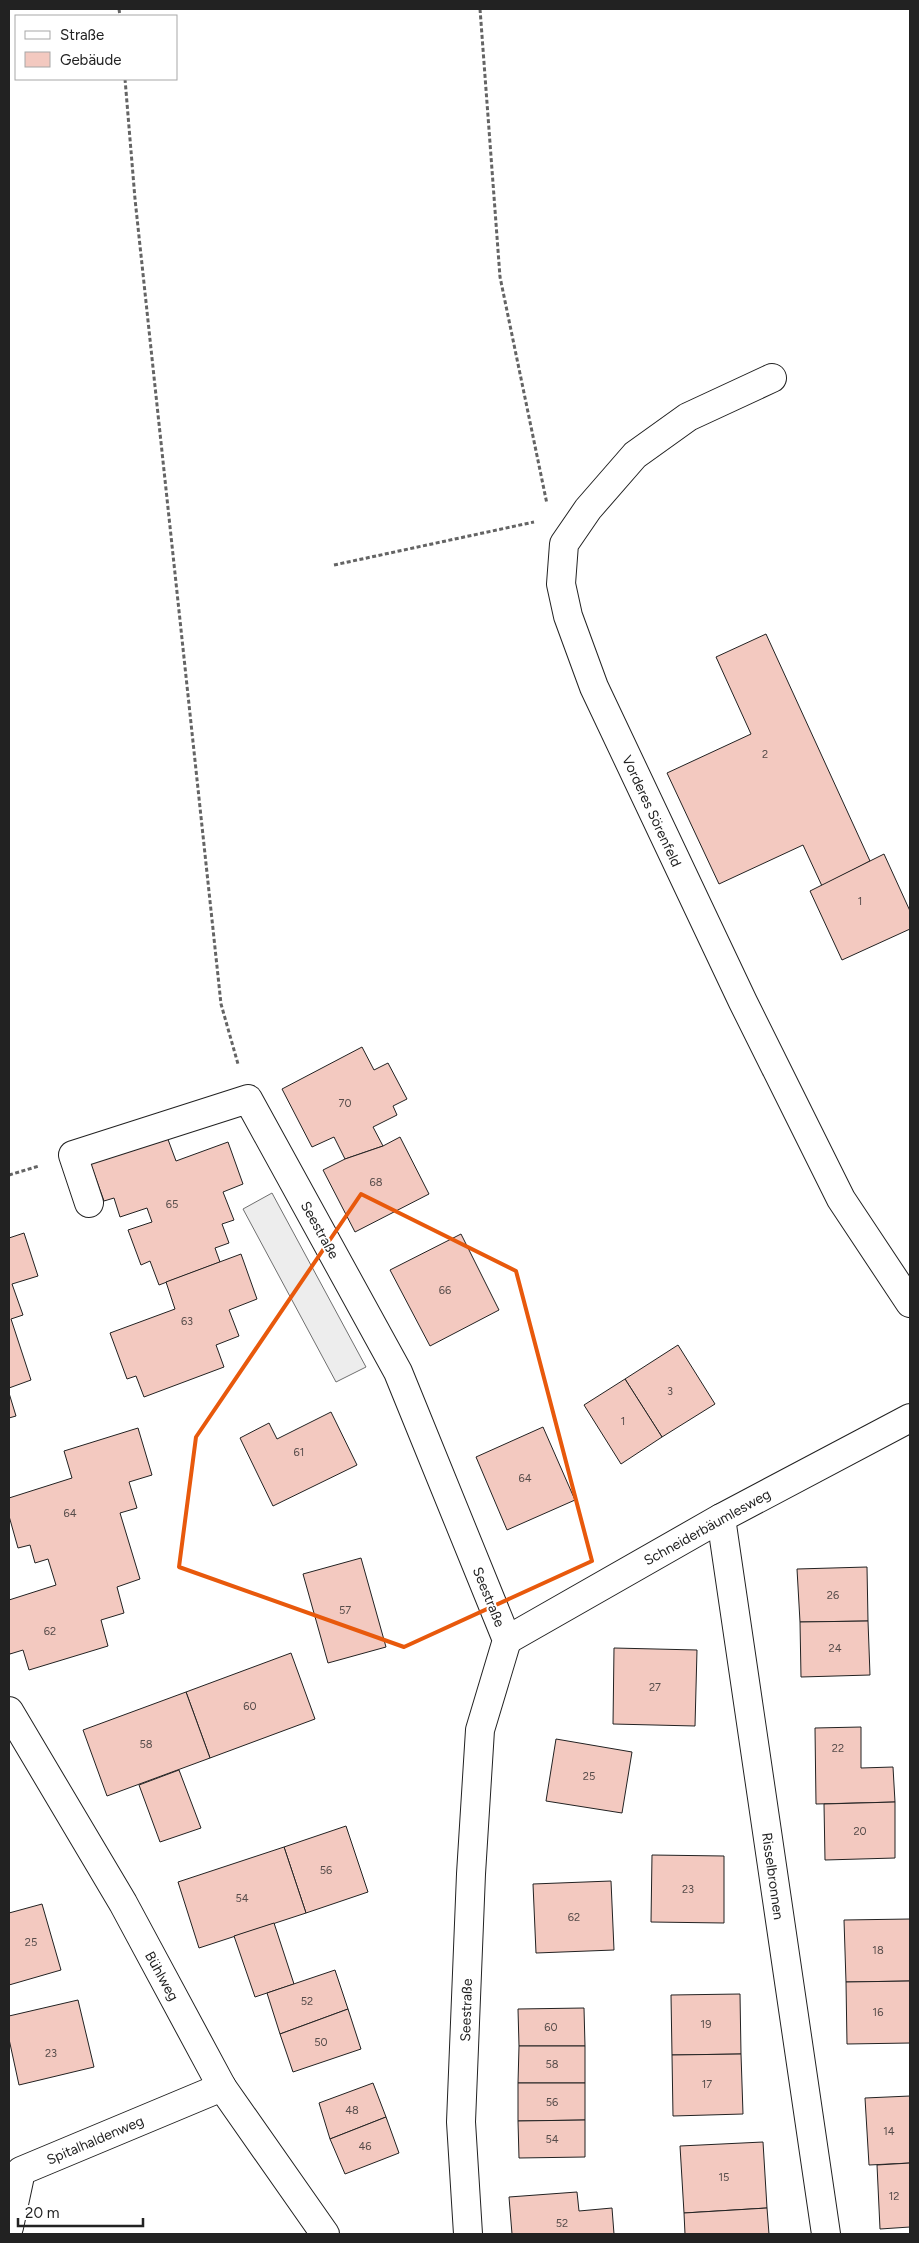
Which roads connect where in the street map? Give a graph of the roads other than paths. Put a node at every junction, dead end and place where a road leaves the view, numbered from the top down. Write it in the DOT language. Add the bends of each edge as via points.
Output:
graph roads {
  1 [pos="772,378"];
  2 [pos="89,1203"];
  3 [pos="910,1303"];
  4 [pos="910,1418"];
  5 [pos="721,1518"];
  6 [pos="507,1640"];
  7 [pos="9,1710"];
  8 [pos="222,2087"];
  9 [pos="9,2227"];
  10 [pos="325,2234"];
  11 [pos="468,2234"];
  12 [pos="826,2234"];
  1 -- 3 [label="street, Vorderes Sörenfeld" via="681,423 635,456 588,509 564,544 561,584 568,616 594,687 743,1002 841,1199"];
  2 -- 6 [label="street, Seestraße" via="73,1155 248,1098 398,1372"];
  4 -- 5 [label="street, Schneiderbäumlesweg"];
  5 -- 6 [label="street, Schneiderbäumlesweg"];
  5 -- 12 [label="street, Risselbronnen"];
  6 -- 11 [label="street, Seestraße" via="480,1730 462,2122"];
  7 -- 8 [label="street, Bühlweg" via="123,1903"];
  8 -- 9 [label="street, Spitalhaldenweg" via="21,2170"];
  8 -- 10 [label="street, Bühlweg"];
}
